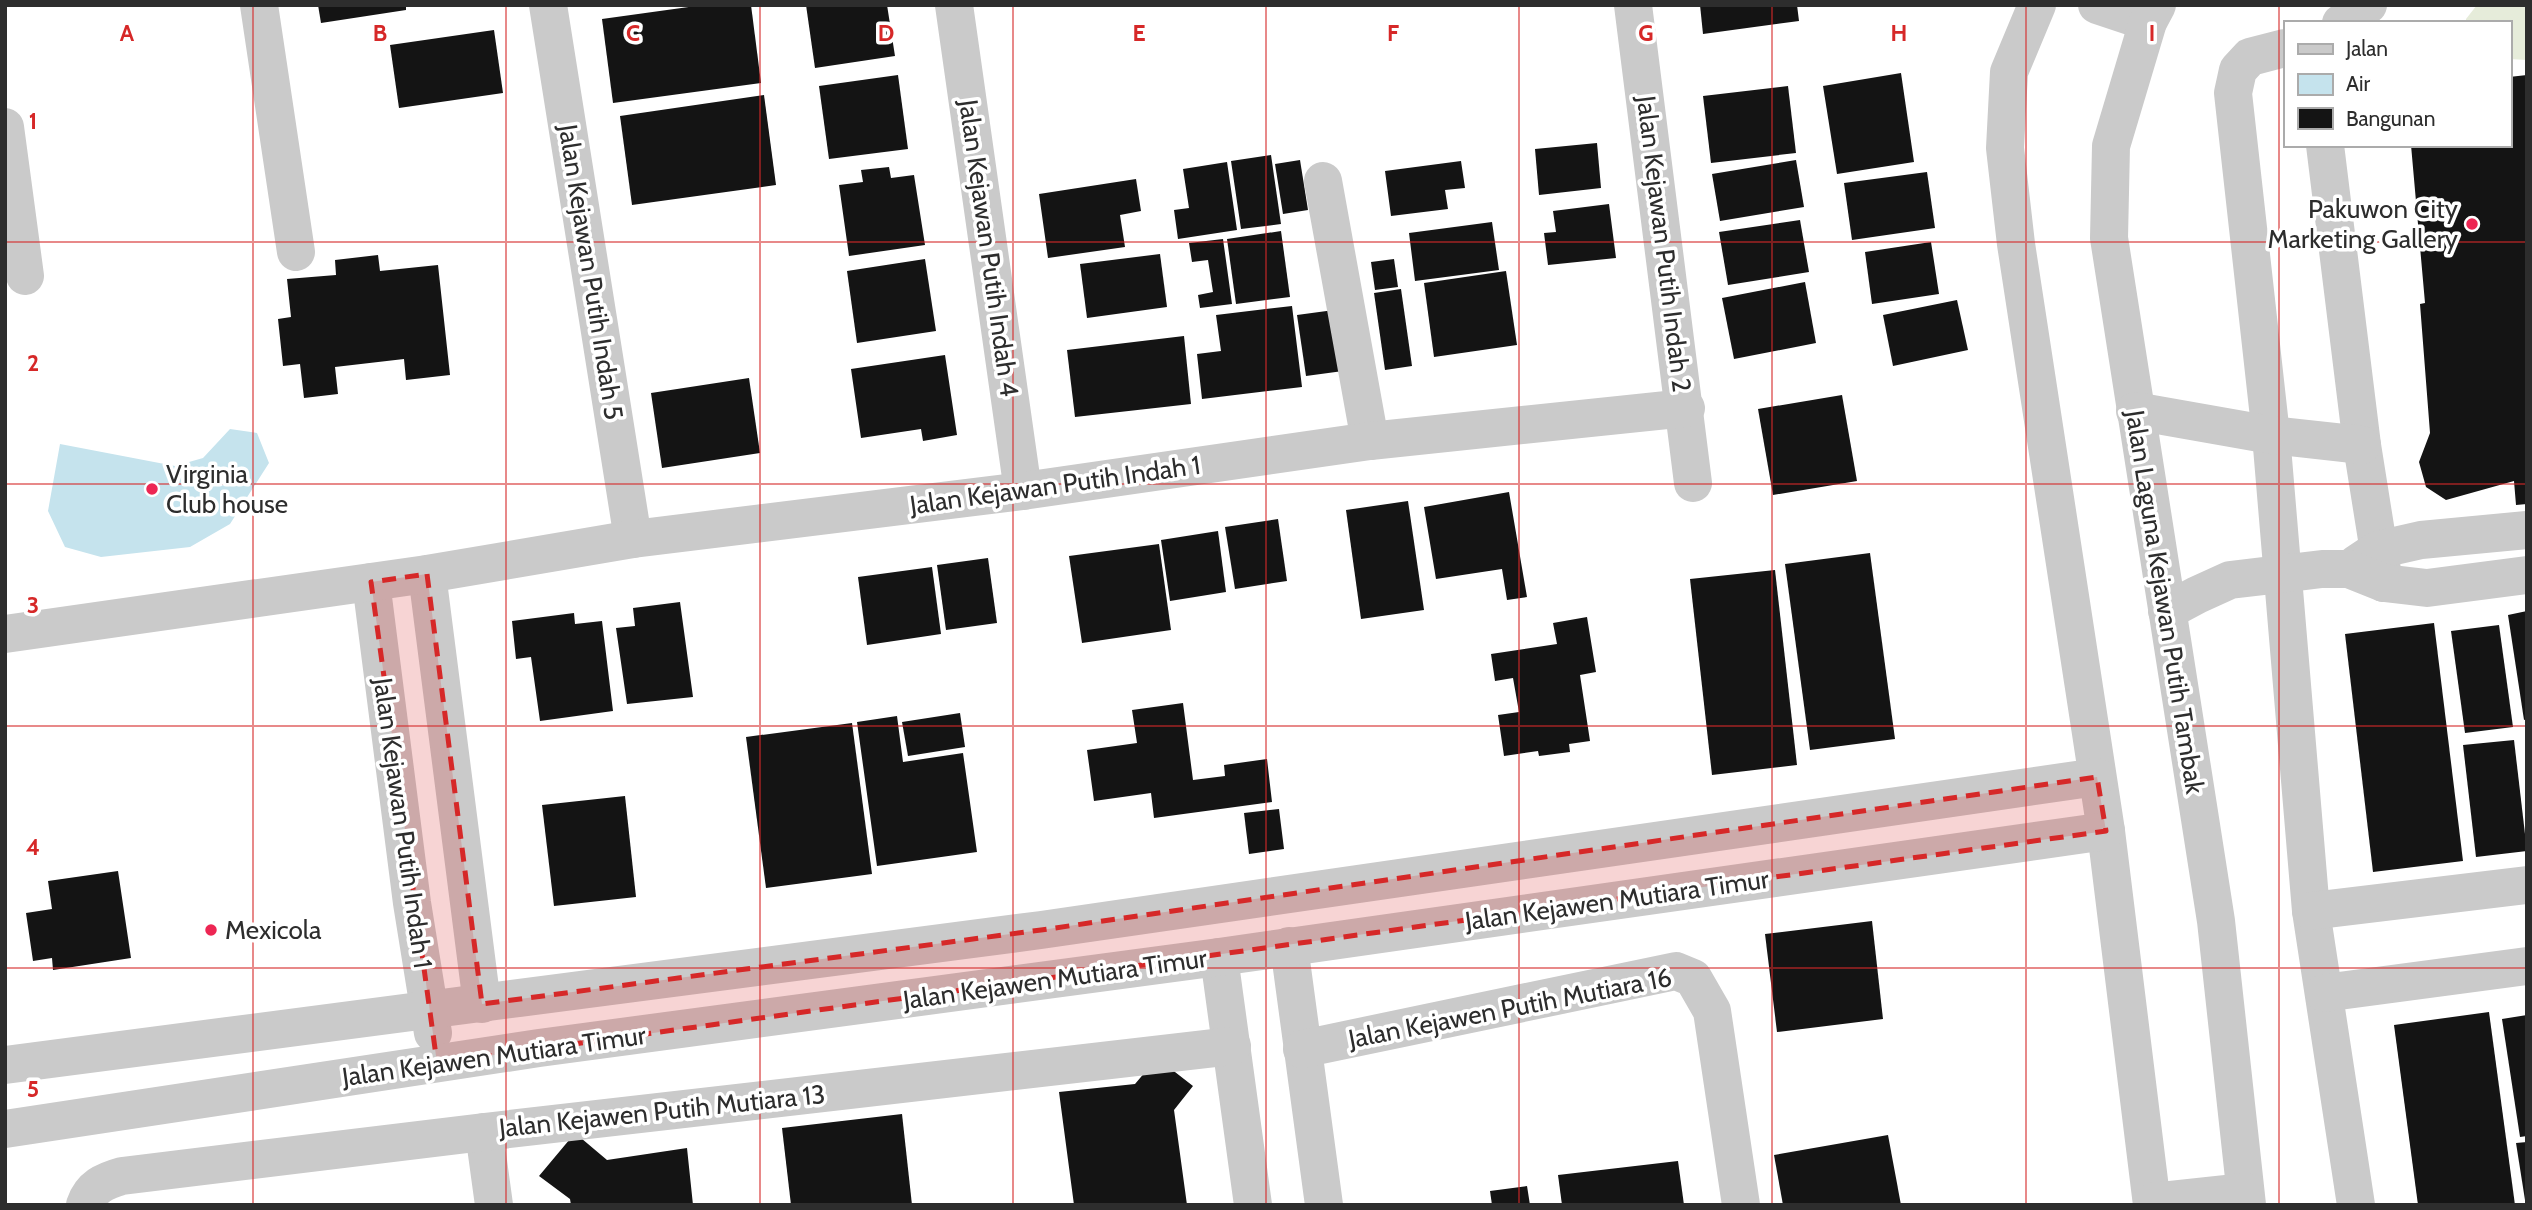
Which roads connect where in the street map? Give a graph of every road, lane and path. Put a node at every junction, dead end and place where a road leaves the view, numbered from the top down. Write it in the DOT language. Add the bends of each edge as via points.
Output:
graph roads {
  1 [pos="259,5"];
  2 [pos="548,5"];
  3 [pos="954,5"];
  4 [pos="1633,5"];
  5 [pos="2037,5"];
  6 [pos="2097,5"];
  7 [pos="2368,5"];
  8 [pos="2153,14"];
  9 [pos="2344,21"];
  10 [pos="2284,48"];
  11 [pos="5,127"];
  12 [pos="2325,147"];
  13 [pos="1323,181"];
  14 [pos="296,252"];
  15 [pos="25,276"];
  16 [pos="1686,408"];
  17 [pos="2135,411"];
  18 [pos="2271,435"];
  19 [pos="1370,441"];
  20 [pos="2362,445"];
  21 [pos="1693,483"];
  22 [pos="1023,491"];
  23 [pos="2527,530"];
  24 [pos="633,539"];
  25 [pos="2370,567"];
  26 [pos="2282,573"];
  27 [pos="426,575"];
  28 [pos="2527,575"];
  29 [pos="371,582"];
  30 [pos="2167,611"];
  31 [pos="5,634"];
  32 [pos="2097,777"];
  33 [pos="2106,831"];
  34 [pos="2527,886"];
  35 [pos="2311,911"];
  36 [pos="1289,946"];
  37 [pos="1219,957"];
  38 [pos="2527,966"];
  39 [pos="2324,993"];
  40 [pos="482,1004"];
  41 [pos="429,1010"];
  42 [pos="1232,1046"];
  43 [pos="1302,1049"];
  44 [pos="437,1063"];
  45 [pos="5,1065"];
  46 [pos="5,1129"];
  47 [pos="484,1132"];
  48 [pos="90,1196"];
  49 [pos="2246,1198"];
  50 [pos="2152,1203"];
  51 [pos="494,1205"];
  52 [pos="1253,1205"];
  53 [pos="1324,1205"];
  54 [pos="1741,1205"];
  55 [pos="2356,1205"];
  1 -- 14 [label="street"];
  2 -- 24 [label="street, Jalan Kejawan Putih Indah 5"];
  3 -- 22 [label="street, Jalan Kejawan Putih Indah 4"];
  4 -- 16 [label="street, Jalan Kejawan Putih Indah 2"];
  5 -- 32 [label="street" via="2009,72 2005,148"];
  6 -- 8 [label="street"];
  7 -- 9 [label="street"];
  8 -- 17 [label="street, Jalan Laguna Kejawan Putih Tambak" via="2111,146 2109,238"];
  10 -- 18 [label="street" via="2250,57 2238,70 2233,93"];
  11 -- 15 [label="street"];
  12 -- 20 [label="street"];
  13 -- 19 [label="street"];
  16 -- 19 [label="street, Jalan Kejawan Putih Indah 1"];
  16 -- 21 [label="street, Jalan Kejawan Putih Indah 2"];
  17 -- 18 [label="street"];
  17 -- 30 [label="street, Jalan Laguna Kejawan Putih Tambak"];
  18 -- 20 [label="street"];
  18 -- 26 [label="street"];
  19 -- 22 [label="street, Jalan Kejawan Putih Indah 1"];
  20 -- 25 [label="street"];
  22 -- 24 [label="street, Jalan Kejawan Putih Indah 1"];
  23 -- 25 [label="street" via="2421,540"];
  24 -- 27 [label="street, Jalan Kejawan Putih Indah 1"];
  25 -- 26 [label="street"];
  25 -- 28 [label="street" via="2427,588"];
  26 -- 30 [label="street" via="2230,580"];
  26 -- 35 [label="street"];
  27 -- 29 [label="street, Jalan Kejawan Putih Indah 1"];
  27 -- 40 [label="street, Jalan Kejawan Putih Indah 1"];
  29 -- 31 [label="street, Jalan Kejawan Putih Indah 1"];
  29 -- 41 [label="street, Jalan Kejawan Putih Indah 1"];
  30 -- 49 [label="street, Jalan Laguna Kejawan Putih Tambak" via="2216,921"];
  32 -- 33 [label="street"];
  32 -- 40 [label="street, Jalan Kejawen Mutiara Timur" via="1041,930"];
  33 -- 36 [label="street, Jalan Kejawen Mutiara Timur"];
  33 -- 50 [label="street"];
  34 -- 35 [label="street"];
  35 -- 39 [label="street"];
  36 -- 37 [label="street, Jalan Kejawen Mutiara Timur"];
  36 -- 43 [label="street"];
  37 -- 42 [label="street"];
  37 -- 44 [label="street, Jalan Kejawen Mutiara Timur"];
  38 -- 39 [label="street"];
  39 -- 55 [label="street"];
  40 -- 41 [label="street, Jalan Kejawen Mutiara Timur"];
  41 -- 44 [label="street, Jalan Kejawan Putih Indah 1"];
  41 -- 45 [label="street, Jalan Kejawen Mutiara Timur"];
  42 -- 47 [label="street, Jalan Kejawen Putih Mutiara 13"];
  42 -- 52 [label="street"];
  43 -- 53 [label="street"];
  43 -- 54 [label="street, Jalan Kejawen Putih Mutiara 16" via="1676,971 1693,978 1712,1011"];
  44 -- 46 [label="street, Jalan Kejawen Mutiara Timur"];
  47 -- 48 [label="street, Jalan Kejawen Putih Mutiara 13" via="122,1176 107,1181"];
  47 -- 51 [label="street"];
  49 -- 50 [label="street"];
}
